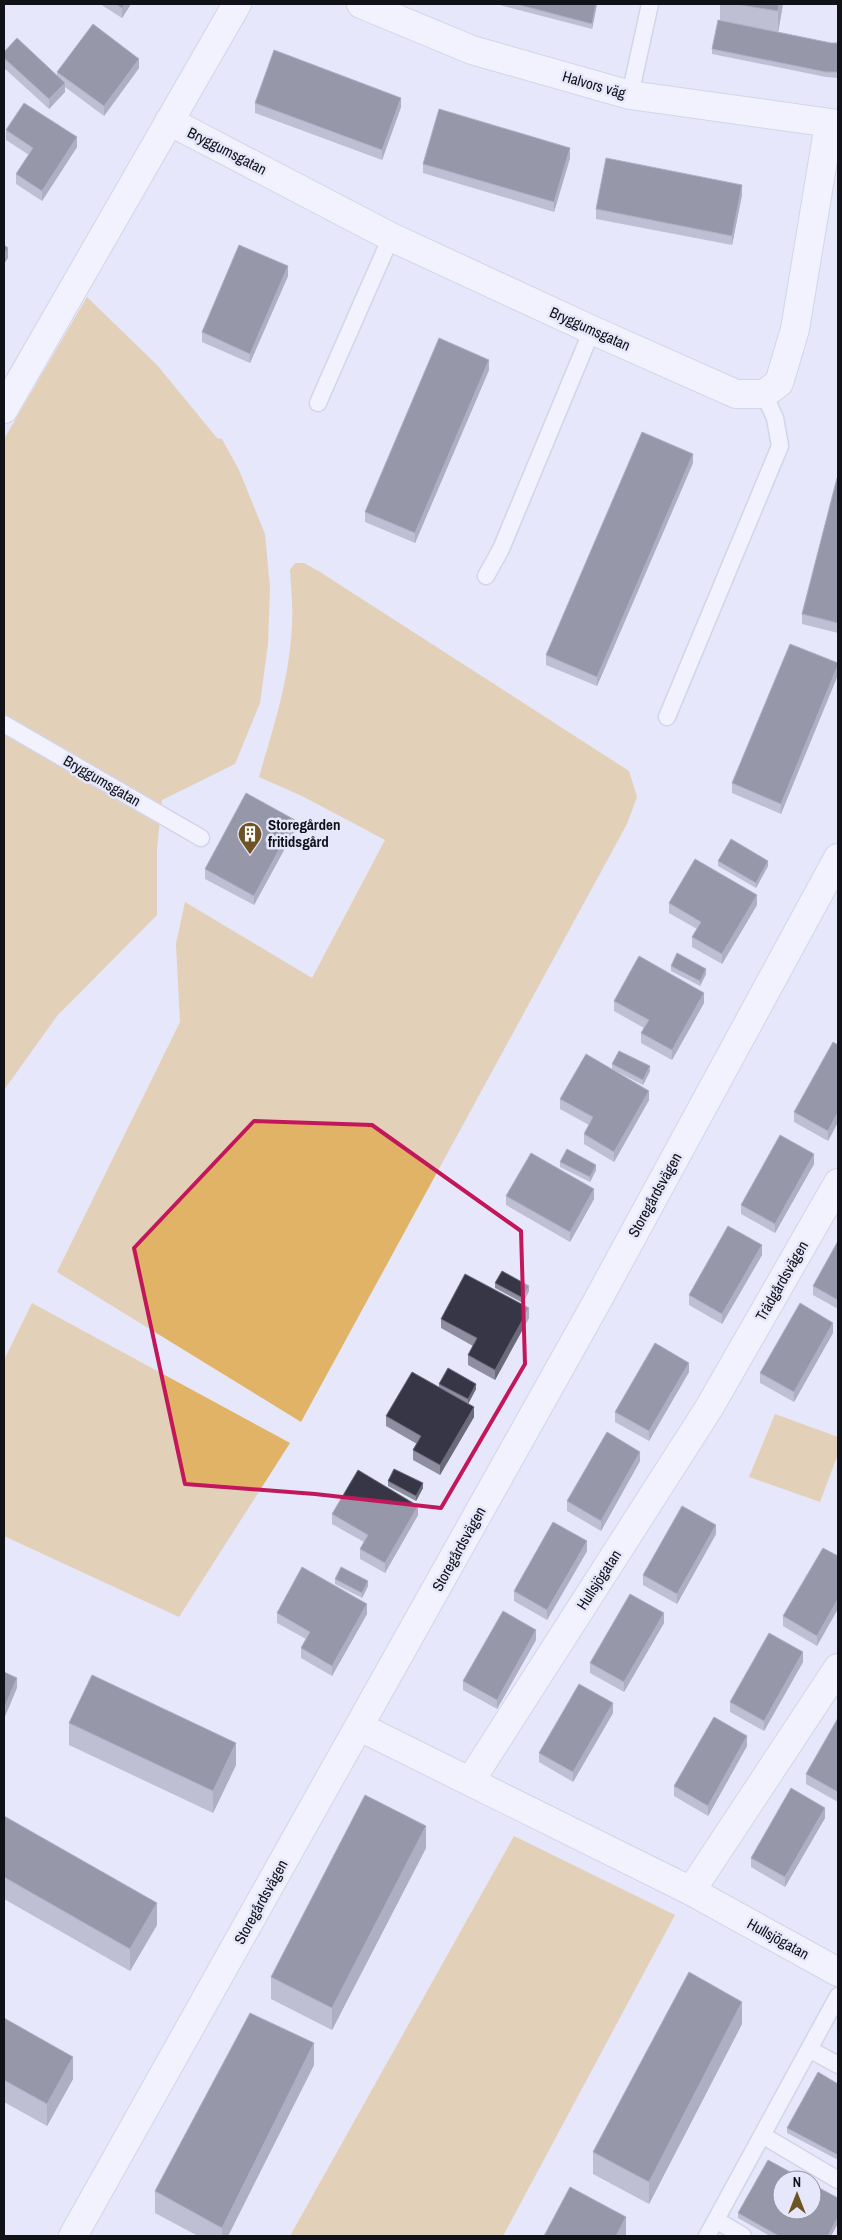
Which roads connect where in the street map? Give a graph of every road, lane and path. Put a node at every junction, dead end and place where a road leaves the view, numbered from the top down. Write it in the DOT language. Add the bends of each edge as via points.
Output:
graph roads {
  1 [pos="237,4"];
  2 [pos="360,4"];
  3 [pos="650,4"];
  4 [pos="630,95"];
  5 [pos="169,122"];
  6 [pos="834,124"];
  7 [pos="390,236"];
  8 [pos="592,330"];
  9 [pos="764,394"];
  10 [pos="318,403"];
  11 [pos="4,409"];
  12 [pos="486,576"];
  13 [pos="666,717"];
  14 [pos="4,724"];
  15 [pos="201,838"];
  16 [pos="835,873"];
  17 [pos="838,1183"];
  18 [pos="725,1380"];
  19 [pos="838,1668"];
  20 [pos="360,1727"];
  21 [pos="471,1780"];
  22 [pos="691,1891"];
  23 [pos="838,1972"];
  24 [pos="838,1996"];
  25 [pos="809,2049"];
  26 [pos="838,2065"];
  27 [pos="762,2135"];
  28 [pos="838,2180"];
  29 [pos="716,2220"];
  30 [pos="73,2236"];
  31 [pos="707,2236"];
  32 [pos="743,2236"];
  1 -- 5 [label="street, Bryggumsgatan"];
  2 -- 4 [label="street, Halvors väg" via="472,50"];
  3 -- 4 [label="lane"];
  4 -- 6 [label="street, Halvors väg"];
  5 -- 7 [label="street, Bryggumsgatan"];
  5 -- 11 [label="street, Bryggumsgatan"];
  6 -- 9 [label="street" via="796,329 779,383"];
  7 -- 8 [label="street, Bryggumsgatan"];
  7 -- 10 [label="lane"];
  8 -- 9 [label="street, Bryggumsgatan" via="736,394"];
  8 -- 12 [label="lane" via="501,550"];
  9 -- 13 [label="lane" via="775,418 780,446"];
  14 -- 15 [label="lane, Bryggumsgatan"];
  16 -- 20 [label="street, Storegårdsvägen"];
  17 -- 18 [label="street, Trädgårdsvägen"];
  18 -- 21 [label="street, Hullsjögatan"];
  19 -- 22 [label="street"];
  20 -- 21 [label="street, Hullsjögatan"];
  20 -- 30 [label="street, Storegårdsvägen"];
  21 -- 22 [label="street, Hullsjögatan"];
  22 -- 23 [label="street, Hullsjögatan"];
  24 -- 25 [label="lane"];
  25 -- 26 [label="lane"];
  25 -- 27 [label="lane"];
  27 -- 28 [label="lane"];
  27 -- 29 [label="lane"];
  29 -- 31 [label="lane"];
  29 -- 32 [label="lane"];
}
